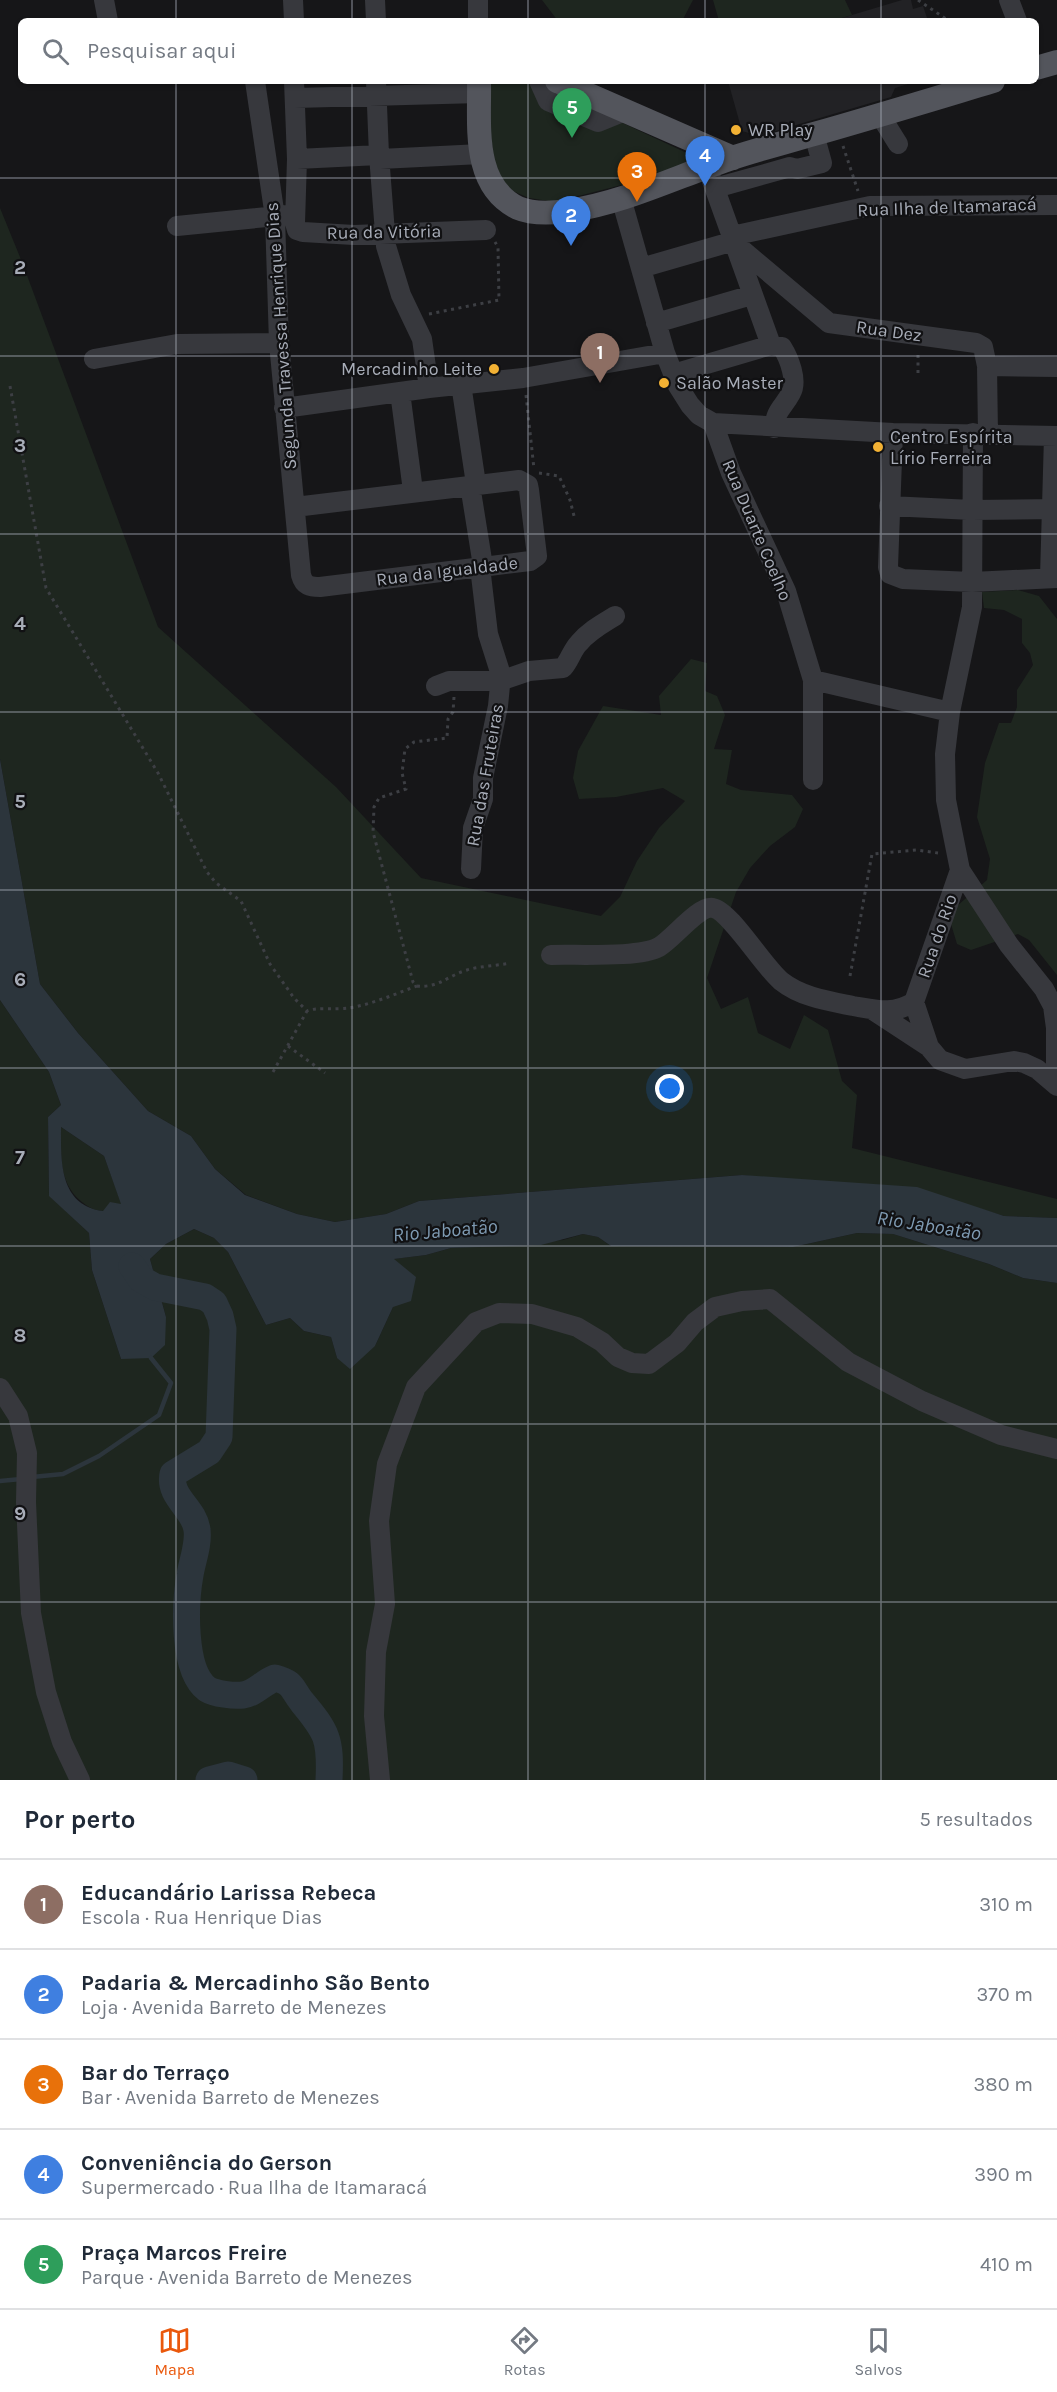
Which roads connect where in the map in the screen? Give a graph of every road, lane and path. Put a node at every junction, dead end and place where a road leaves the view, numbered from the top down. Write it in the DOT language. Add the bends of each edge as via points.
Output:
graph roads {
  1 [pos="104,0"];
  2 [pos="293,0"];
  3 [pos="375,0"];
  4 [pos="478,0"];
  5 [pos="918,0"];
  6 [pos="1009,0"];
  7 [pos="107,18"];
  8 [pos="294,18"];
  9 [pos="376,18"];
  10 [pos="478,18"];
  11 [pos="945,18"];
  12 [pos="1016,18"];
  13 [pos="255,84"];
  14 [pos="540,84"];
  15 [pos="563,84"];
  16 [pos="983,84"];
  17 [pos="480,87"];
  18 [pos="377,89"];
  19 [pos="295,90"];
  20 [pos="625,111"];
  21 [pos="880,115"];
  22 [pos="825,131"];
  23 [pos="898,144"];
  24 [pos="482,154"];
  25 [pos="379,157"];
  26 [pos="733,158"];
  27 [pos="297,159"];
  28 [pos="711,178"];
  29 [pos="621,198"];
  30 [pos="1057,205"];
  31 [pos="863,207"];
  32 [pos="296,214"];
  33 [pos="275,217"];
  34 [pos="177,226"];
  35 [pos="486,230"];
  36 [pos="384,232"];
  37 [pos="733,240"];
  38 [pos="640,268"];
  39 [pos="752,295"];
  40 [pos="412,316"];
  41 [pos="656,323"];
  42 [pos="279,343"];
  43 [pos="771,345"];
  44 [pos="665,353"];
  45 [pos="94,359"];
  46 [pos="987,366"];
  47 [pos="1057,367"];
  48 [pos="673,374"];
  49 [pos="523,378"];
  50 [pos="461,384"];
  51 [pos="10,386"];
  52 [pos="429,388"];
  53 [pos="400,392"];
  54 [pos="284,408"];
  55 [pos="713,423"];
  56 [pos="774,428"];
  57 [pos="893,433"];
  58 [pos="980,434"];
  59 [pos="1056,436"];
  60 [pos="473,484"];
  61 [pos="413,491"];
  62 [pos="889,506"];
  63 [pos="295,507"];
  64 [pos="1055,509"];
  65 [pos="972,510"];
  66 [pos="575,520"];
  67 [pos="482,567"];
  68 [pos="1053,578"];
  69 [pos="972,582"];
  70 [pos="311,587"];
  71 [pos="615,616"];
  72 [pos="813,680"];
  73 [pos="500,681"];
  74 [pos="444,683"];
  75 [pos="950,712"];
  76 [pos="813,780"];
  77 [pos="957,848"];
  78 [pos="471,869"];
  79 [pos="960,870"];
  80 [pos="551,955"];
  81 [pos="510,963"];
  82 [pos="850,976"];
  83 [pos="417,986"];
  84 [pos="914,1002"];
  85 [pos="870,1009"];
  86 [pos="307,1011"];
  87 [pos="288,1046"];
  88 [pos="929,1047"];
  89 [pos="273,1072"];
  90 [pos="325,1073"];
  91 [pos="1056,1085"];
  92 [pos="0,1388"];
  93 [pos="1057,1449"];
  94 [pos="80,1780"];
  95 [pos="380,1780"];
  1 -- 7 [label="street"];
  2 -- 8 [label="street"];
  3 -- 9 [label="street"];
  4 -- 10 [label="street"];
  5 -- 11 [label="path"];
  6 -- 12 [label="street"];
  13 -- 33 [label="street, Segunda Travessa Henrique Dias"];
  14 -- 20 [label="street" via="548,101 598,122"];
  15 -- 20 [label="main road"];
  16 -- 21 [label="main road"];
  17 -- 18 [label="street"];
  17 -- 24 [label="main road"];
  18 -- 19 [label="street"];
  18 -- 25 [label="street"];
  19 -- 27 [label="street"];
  20 -- 26 [label="main road"];
  21 -- 22 [label="main road"];
  21 -- 23 [label="street"];
  22 -- 26 [label="main road"];
  22 -- 28 [label="street" via="822,163"];
  22 -- 31 [label="path"];
  24 -- 25 [label="street"];
  24 -- 29 [label="main road" via="488,178 520,209 566,212"];
  25 -- 27 [label="street"];
  25 -- 36 [label="street"];
  26 -- 28 [label="main road"];
  27 -- 32 [label="street"];
  28 -- 29 [label="main road"];
  28 -- 37 [label="street"];
  29 -- 38 [label="street"];
  30 -- 31 [label="street, Rua Ilha de Itamaracá"];
  31 -- 37 [label="street, Rua Ilha de Itamaracá"];
  32 -- 33 [label="street"];
  32 -- 36 [label="street, Rua da Vitória" via="296,226 303,232"];
  33 -- 34 [label="street"];
  33 -- 42 [label="street, Segunda Travessa Henrique Dias"];
  35 -- 36 [label="street, Rua da Vitória"];
  35 -- 40 [label="path" via="498,247 500,300"];
  36 -- 40 [label="street" via="401,295"];
  37 -- 38 [label="street, Rua Ilha de Itamaracá"];
  37 -- 39 [label="street"];
  37 -- 46 [label="street, Rua Dez" via="824,320 976,343 983,347"];
  38 -- 41 [label="street"];
  39 -- 41 [label="street"];
  39 -- 43 [label="street"];
  40 -- 52 [label="street" via="422,339"];
  41 -- 44 [label="street"];
  42 -- 45 [label="street" via="177,344"];
  42 -- 54 [label="street, Segunda Travessa Henrique Dias"];
  43 -- 48 [label="street"];
  43 -- 56 [label="street" via="784,349 793,380 791,393 776,414"];
  44 -- 48 [label="street"];
  44 -- 49 [label="street"];
  46 -- 47 [label="street"];
  46 -- 58 [label="street"];
  48 -- 55 [label="street" via="690,405"];
  49 -- 50 [label="street"];
  49 -- 66 [label="path" via="534,473 559,476"];
  50 -- 52 [label="street"];
  50 -- 60 [label="street, Rua das Fruteiras"];
  51 -- 86 [label="path" via="46,588 158,773 207,872 241,901 270,964"];
  52 -- 53 [label="street"];
  53 -- 54 [label="street"];
  53 -- 61 [label="street"];
  54 -- 63 [label="street, Segunda Travessa Henrique Dias"];
  55 -- 56 [label="street"];
  55 -- 72 [label="street, Rua Duarte Coelho" via="731,473 786,591"];
  56 -- 57 [label="street"];
  57 -- 58 [label="street"];
  57 -- 62 [label="street"];
  58 -- 59 [label="street"];
  58 -- 65 [label="street"];
  59 -- 64 [label="street"];
  60 -- 61 [label="street"];
  60 -- 67 [label="street, Rua das Fruteiras"];
  60 -- 67 [label="street, Rua da Igualdade" via="519,480 528,485 537,556 530,561"];
  61 -- 63 [label="street"];
  62 -- 65 [label="street"];
  62 -- 69 [label="street" via="890,574 903,579"];
  63 -- 70 [label="street, Segunda Travessa Henrique Dias" via="301,575"];
  64 -- 65 [label="street"];
  64 -- 68 [label="street"];
  65 -- 69 [label="street"];
  67 -- 70 [label="street, Rua da Igualdade"];
  67 -- 73 [label="street, Rua das Fruteiras" via="488,634"];
  68 -- 69 [label="street"];
  69 -- 75 [label="street" via="972,607"];
  71 -- 73 [label="street, Rua das Fruteiras" via="577,644 563,668 529,671"];
  72 -- 75 [label="street"];
  72 -- 76 [label="street, Rua Duarte Coelho"];
  73 -- 74 [label="street, Rua das Fruteiras"];
  73 -- 78 [label="street, Rua das Fruteiras" via="483,799 473,828"];
  74 -- 83 [label="path" via="455,702 448,719 447,738 414,742 405,749 402,773 406,789 379,798 374,807 373,832"];
  75 -- 77 [label="street" via="946,800"];
  77 -- 79 [label="street"];
  77 -- 82 [label="path" via="944,854 916,850 872,854"];
  79 -- 84 [label="street, Rua do Rio"];
  79 -- 91 [label="street" via="1053,1006"];
  80 -- 85 [label="street, Rua do Rio" via="638,953 658,948 696,914 712,907 731,921 783,983 804,995"];
  81 -- 83 [label="path" via="468,969 438,985"];
  83 -- 86 [label="path" via="370,1004"];
  84 -- 85 [label="street, Rua do Rio" via="891,1011"];
  84 -- 88 [label="street, Rua do Rio"];
  85 -- 88 [label="street"];
  86 -- 87 [label="path"];
  87 -- 89 [label="path"];
  87 -- 90 [label="path"];
  88 -- 91 [label="street" via="940,1060 965,1069 1014,1060 1037,1069"];
  92 -- 94 [label="street" via="18,1416 27,1453 31,1613 46,1692 62,1742"];
  93 -- 95 [label="street" via="1001,1436 922,1401 848,1362 771,1299 715,1307 649,1364 632,1364 578,1327 532,1314 499,1313 476,1322 416,1387 387,1464 379,1521 385,1604 376,1652 374,1716"];
}
